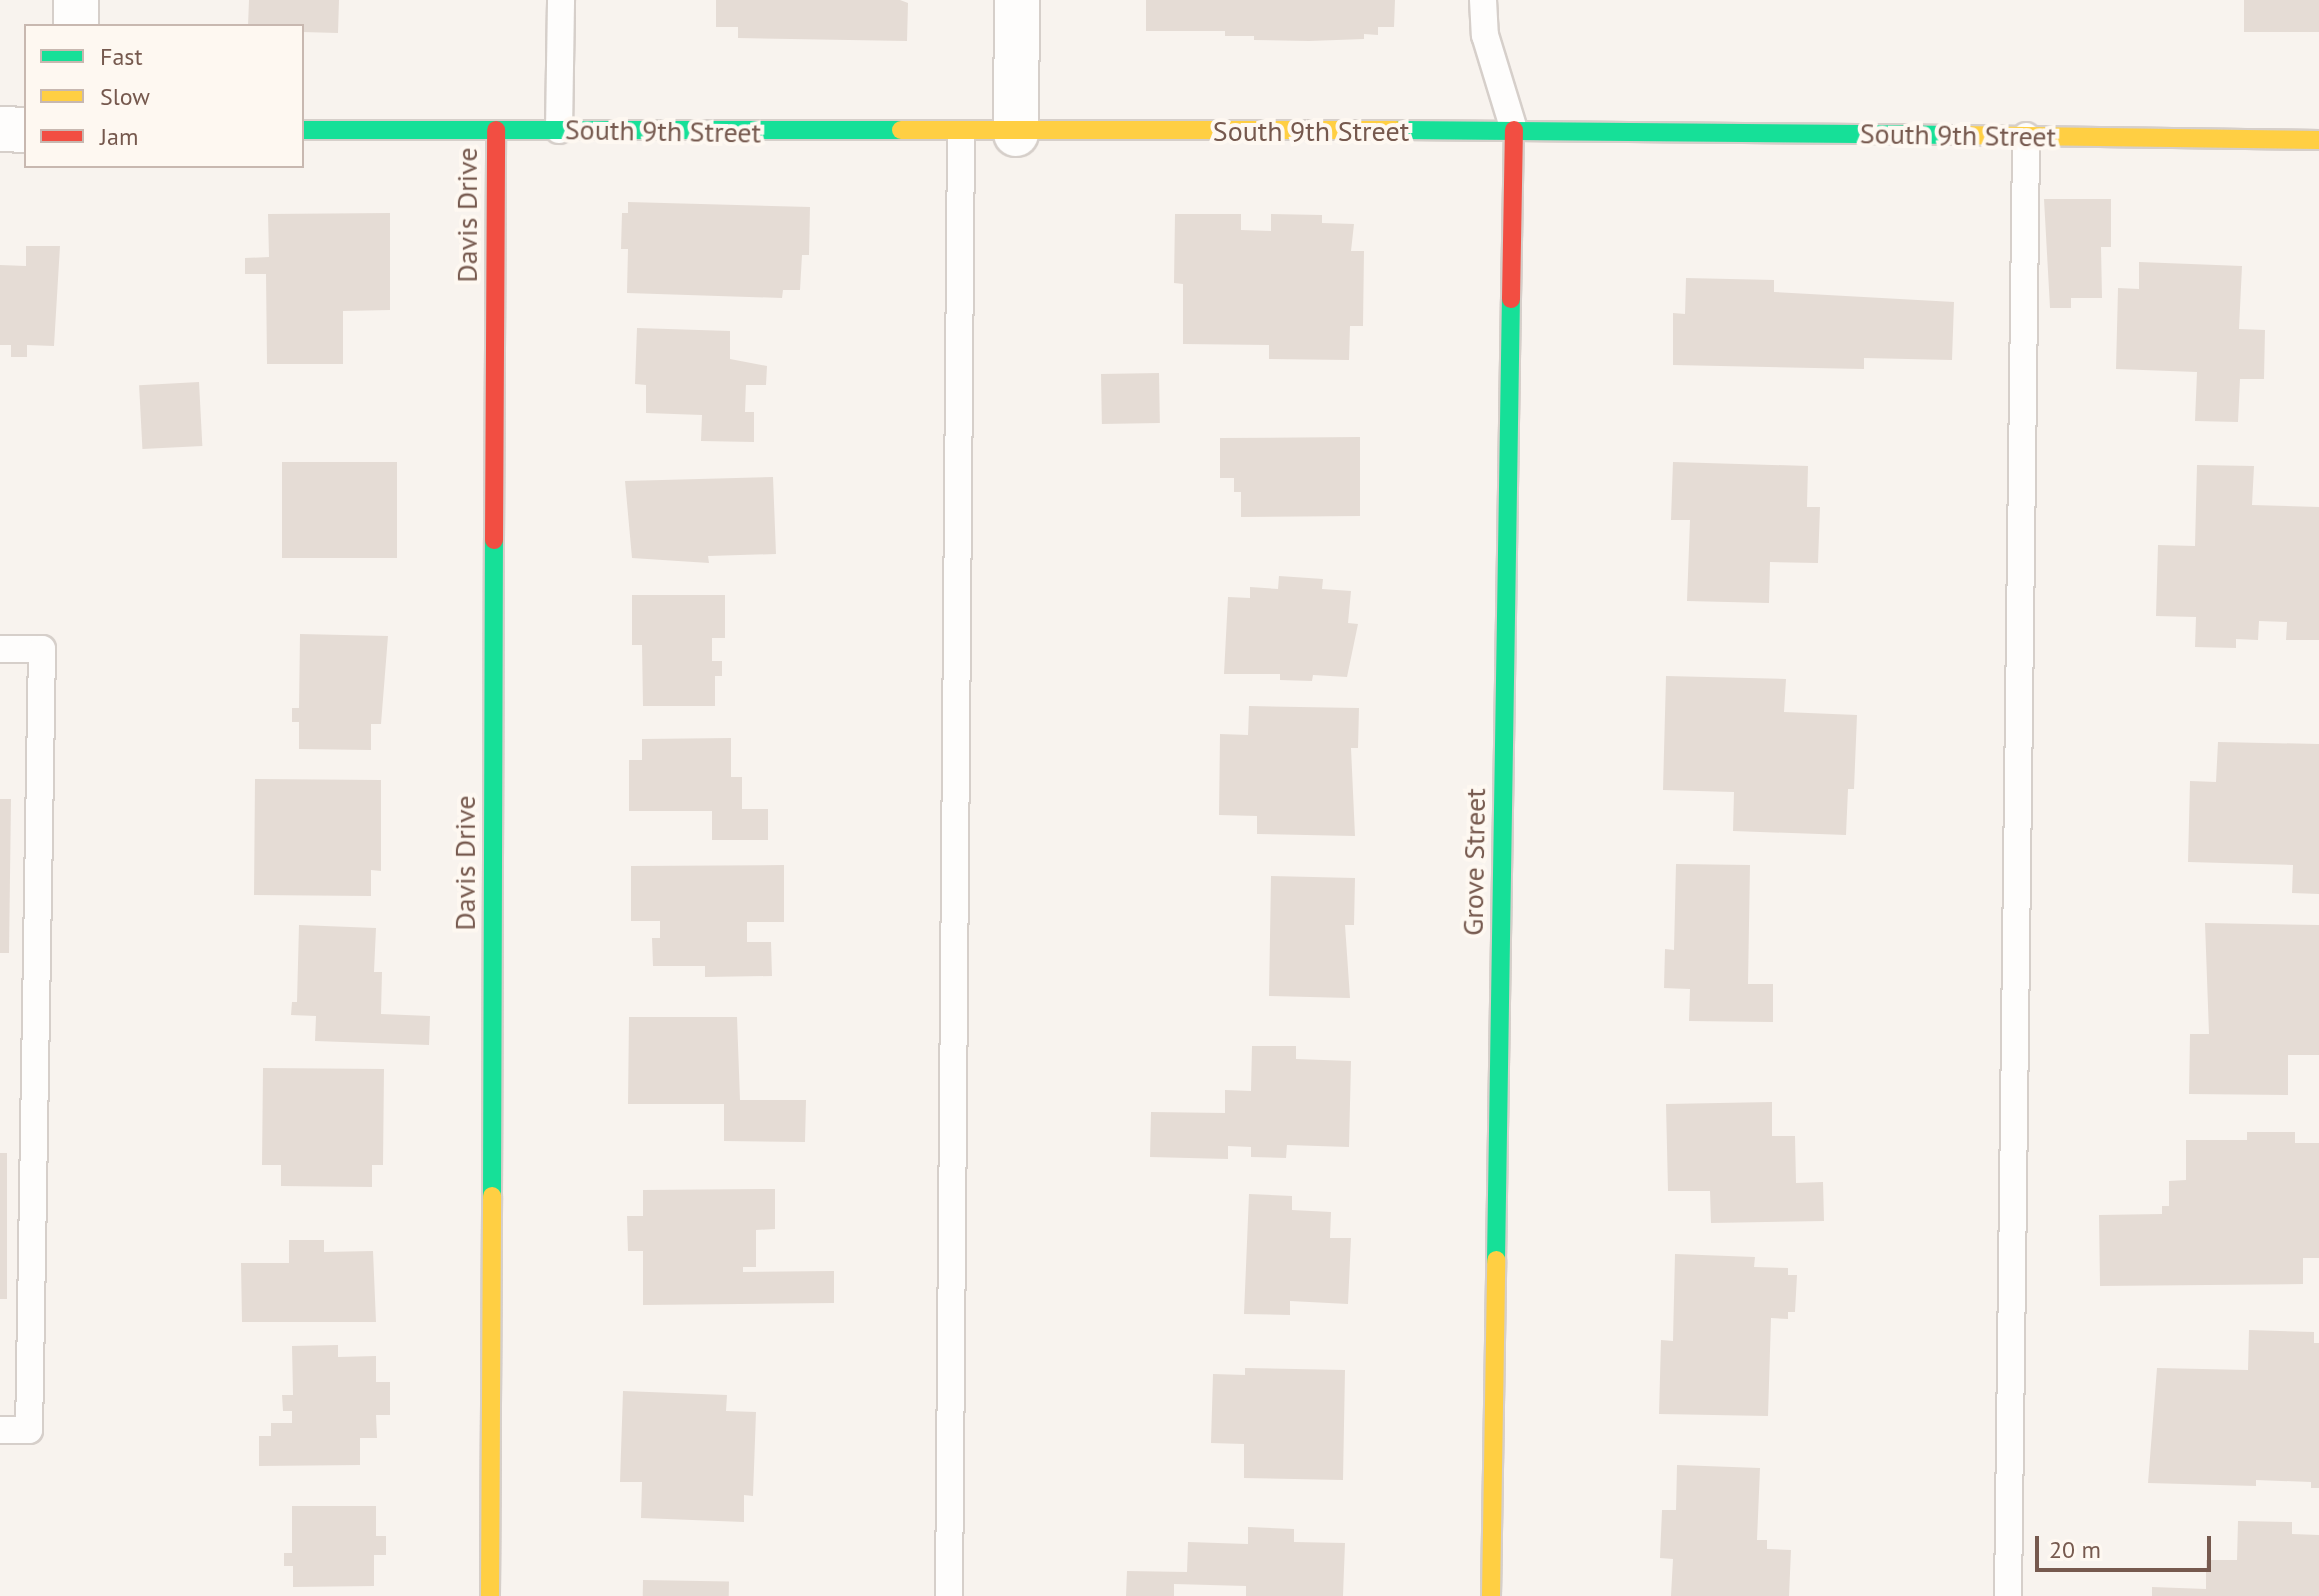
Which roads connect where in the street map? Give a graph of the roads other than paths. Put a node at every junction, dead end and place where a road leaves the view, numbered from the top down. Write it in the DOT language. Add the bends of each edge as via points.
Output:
graph roads {
  1 [pos="76,0"];
  2 [pos="561,0"];
  3 [pos="1017,0"];
  4 [pos="1483,0"];
  5 [pos="76,24"];
  6 [pos="0,129"];
  7 [pos="24,130"];
  8 [pos="304,130"];
  9 [pos="496,130"];
  10 [pos="559,130"];
  11 [pos="1514,130"];
  12 [pos="961,134"];
  13 [pos="1016,134"];
  14 [pos="2026,136"];
  15 [pos="2319,140"];
  16 [pos="0,649"];
  17 [pos="0,1430"];
  18 [pos="490,1596"];
  19 [pos="949,1596"];
  20 [pos="1491,1596"];
  21 [pos="2008,1596"];
  1 -- 5 [label="street"];
  2 -- 10 [label="lane"];
  3 -- 13 [label="street"];
  4 -- 11 [label="lane" via="1485,35"];
  6 -- 7 [label="street"];
  8 -- 9 [label="street, South 9th Street"];
  9 -- 10 [label="street, South 9th Street"];
  9 -- 18 [label="street, Davis Drive"];
  10 -- 12 [label="street, South 9th Street"];
  11 -- 13 [label="street, South 9th Street"];
  11 -- 14 [label="street, South 9th Street"];
  11 -- 20 [label="street, Grove Street"];
  12 -- 13 [label="street, South 9th Street"];
  12 -- 19 [label="lane"];
  14 -- 15 [label="street, South 9th Street"];
  14 -- 21 [label="lane"];
  16 -- 17 [label="lane" via="42,649 29,1430"];
}
